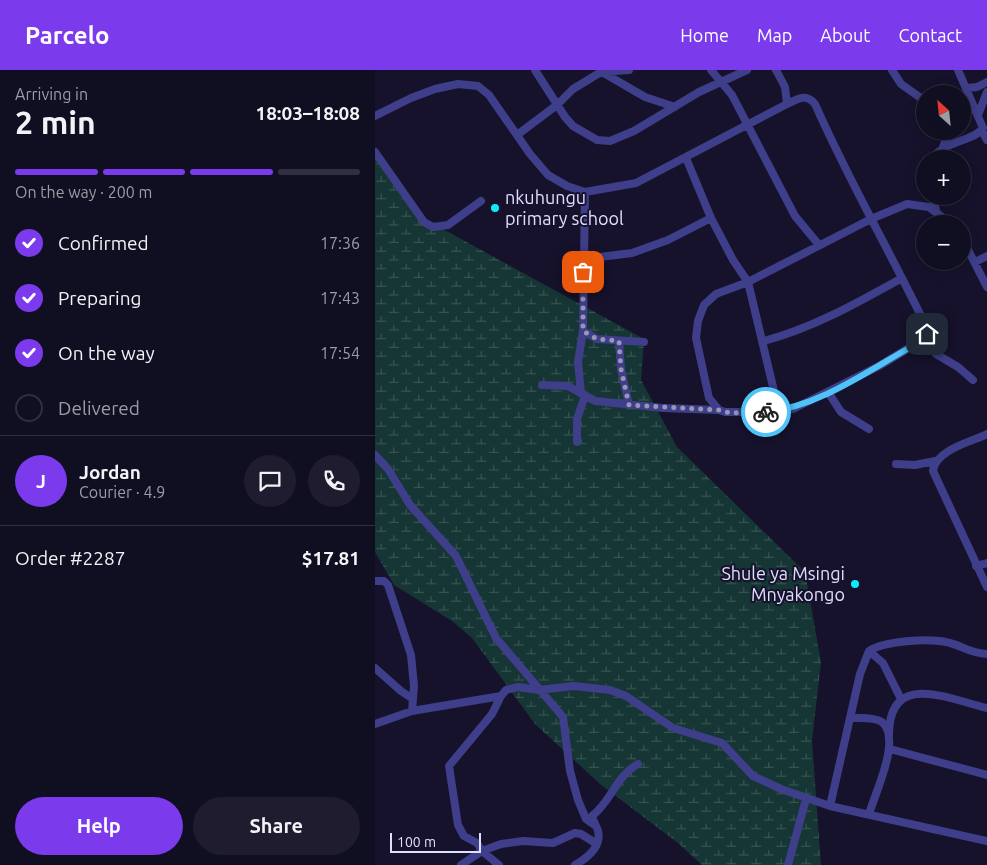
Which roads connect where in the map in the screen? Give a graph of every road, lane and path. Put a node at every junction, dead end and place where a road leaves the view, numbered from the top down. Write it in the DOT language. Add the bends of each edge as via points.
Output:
graph roads {
  1 [pos="535,70"];
  2 [pos="629,70"];
  3 [pos="711,70"];
  4 [pos="747,70"];
  5 [pos="776,70"];
  6 [pos="884,70"];
  7 [pos="892,70"];
  8 [pos="958,70"];
  9 [pos="600,71"];
  10 [pos="896,78"];
  11 [pos="721,80"];
  12 [pos="987,82"];
  13 [pos="966,85"];
  14 [pos="971,88"];
  15 [pos="987,92"];
  16 [pos="916,95"];
  17 [pos="971,98"];
  18 [pos="787,104"];
  19 [pos="557,105"];
  20 [pos="675,107"];
  21 [pos="978,115"];
  22 [pos="375,116"];
  23 [pos="747,126"];
  24 [pos="982,131"];
  25 [pos="517,135"];
  26 [pos="946,140"];
  27 [pos="987,140"];
  28 [pos="943,147"];
  29 [pos="940,150"];
  30 [pos="375,152"];
  31 [pos="686,158"];
  32 [pos="585,192"];
  33 [pos="481,200"];
  34 [pos="916,205"];
  35 [pos="922,205"];
  36 [pos="935,205"];
  37 [pos="936,210"];
  38 [pos="941,215"];
  39 [pos="711,218"];
  40 [pos="871,219"];
  41 [pos="819,245"];
  42 [pos="971,255"];
  43 [pos="987,256"];
  44 [pos="584,259"];
  45 [pos="975,262"];
  46 [pos="902,278"];
  47 [pos="748,282"];
  48 [pos="987,287"];
  49 [pos="583,331"];
  50 [pos="925,339"];
  51 [pos="619,341"];
  52 [pos="764,341"];
  53 [pos="644,342"];
  54 [pos="973,380"];
  55 [pos="542,385"];
  56 [pos="828,392"];
  57 [pos="583,395"];
  58 [pos="629,405"];
  59 [pos="719,410"];
  60 [pos="767,412"];
  61 [pos="869,429"];
  62 [pos="986,437"];
  63 [pos="577,442"];
  64 [pos="375,455"];
  65 [pos="935,461"];
  66 [pos="896,464"];
  67 [pos="987,563"];
  68 [pos="976,566"];
  69 [pos="375,581"];
  70 [pos="987,587"];
  71 [pos="869,651"];
  72 [pos="987,654"];
  73 [pos="375,668"];
  74 [pos="539,690"];
  75 [pos="501,696"];
  76 [pos="901,698"];
  77 [pos="413,699"];
  78 [pos="987,708"];
  79 [pos="412,711"];
  80 [pos="852,718"];
  81 [pos="375,724"];
  82 [pos="889,735"];
  83 [pos="890,750"];
  84 [pos="638,764"];
  85 [pos="987,774"];
  86 [pos="806,798"];
  87 [pos="830,806"];
  88 [pos="869,814"];
  89 [pos="596,826"];
  90 [pos="987,841"];
  91 [pos="597,844"];
  92 [pos="481,851"];
  93 [pos="461,865"];
  94 [pos="499,865"];
  95 [pos="575,865"];
  96 [pos="788,865"];
  1 -- 19 [label="street"];
  2 -- 9 [label="street"];
  3 -- 11 [label="street"];
  4 -- 11 [label="street"];
  5 -- 18 [label="street" via="785,87"];
  6 -- 10 [label="street"];
  7 -- 10 [label="street"];
  8 -- 13 [label="street"];
  9 -- 19 [label="street"];
  9 -- 20 [label="street" via="645,97"];
  10 -- 16 [label="street"];
  11 -- 20 [label="street"];
  11 -- 23 [label="street"];
  12 -- 14 [label="street"];
  15 -- 21 [label="street"];
  17 -- 21 [label="street"];
  18 -- 23 [label="street"];
  18 -- 40 [label="street" via="803,97 811,98"];
  19 -- 20 [label="street" via="583,134 597,140 609,140 634,131"];
  19 -- 25 [label="street"];
  21 -- 24 [label="street"];
  22 -- 25 [label="street" via="435,89 469,84 485,90"];
  23 -- 31 [label="street"];
  23 -- 41 [label="street" via="787,204"];
  24 -- 27 [label="street"];
  24 -- 28 [label="street"];
  25 -- 32 [label="street" via="548,175"];
  26 -- 28 [label="street"];
  28 -- 29 [label="street"];
  30 -- 33 [label="street" via="424,222 433,227 448,225"];
  31 -- 32 [label="street" via="637,183"];
  31 -- 39 [label="street"];
  32 -- 44 [label="street"];
  34 -- 40 [label="street" via="907,204"];
  35 -- 37 [label="street"];
  36 -- 37 [label="street"];
  37 -- 38 [label="street"];
  39 -- 44 [label="street" via="633,253"];
  39 -- 47 [label="street"];
  40 -- 41 [label="street"];
  40 -- 46 [label="street"];
  41 -- 47 [label="street"];
  42 -- 45 [label="street"];
  43 -- 45 [label="street"];
  44 -- 49 [label="street"];
  45 -- 48 [label="street"];
  46 -- 50 [label="street" via="925,324"];
  46 -- 52 [label="street" via="809,327"];
  47 -- 52 [label="street"];
  47 -- 59 [label="street" via="716,294 704,305 698,321 698,352 709,398"];
  49 -- 51 [label="street" via="597,339"];
  49 -- 57 [label="street" via="578,362"];
  50 -- 54 [label="street" via="936,354"];
  50 -- 56 [label="street"];
  51 -- 53 [label="street"];
  51 -- 58 [label="street"];
  52 -- 60 [label="street" via="774,390"];
  55 -- 57 [label="street" via="563,385"];
  56 -- 60 [label="street" via="793,408"];
  56 -- 61 [label="street" via="841,412"];
  57 -- 58 [label="street" via="595,401"];
  57 -- 63 [label="street" via="577,419"];
  58 -- 59 [label="street"];
  59 -- 60 [label="street" via="730,413"];
  62 -- 65 [label="street" via="943,454"];
  64 -- 74 [label="street" via="388,469 401,494 456,556 496,638"];
  65 -- 66 [label="street"];
  65 -- 68 [label="street" via="933,474"];
  67 -- 68 [label="street"];
  68 -- 70 [label="street"];
  69 -- 77 [label="street" via="384,581 388,586 411,654"];
  71 -- 72 [label="street" via="911,640 947,642 966,651"];
  71 -- 76 [label="street" via="883,663"];
  71 -- 80 [label="street" via="860,674"];
  73 -- 77 [label="street"];
  74 -- 75 [label="street" via="518,687 506,690"];
  74 -- 86 [label="street" via="574,686 610,690 626,696 673,728 722,743 761,781"];
  74 -- 89 [label="street" via="564,720 570,772 578,800 586,819"];
  75 -- 79 [label="street"];
  75 -- 92 [label="street" via="489,719 449,766 458,825 464,836 477,843"];
  76 -- 78 [label="street" via="923,693"];
  76 -- 82 [label="street" via="892,711"];
  77 -- 79 [label="street"];
  79 -- 81 [label="street"];
  80 -- 82 [label="street" via="877,720"];
  80 -- 87 [label="street"];
  82 -- 83 [label="street"];
  83 -- 85 [label="street"];
  83 -- 88 [label="street"];
  84 -- 89 [label="street" via="617,783 604,808 592,816"];
  86 -- 87 [label="street"];
  86 -- 96 [label="street"];
  87 -- 88 [label="street"];
  88 -- 90 [label="street"];
  89 -- 91 [label="street" via="599,832"];
  91 -- 92 [label="street" via="575,833 553,843 523,841"];
  91 -- 95 [label="street"];
  92 -- 93 [label="street"];
  92 -- 94 [label="street"];
}
